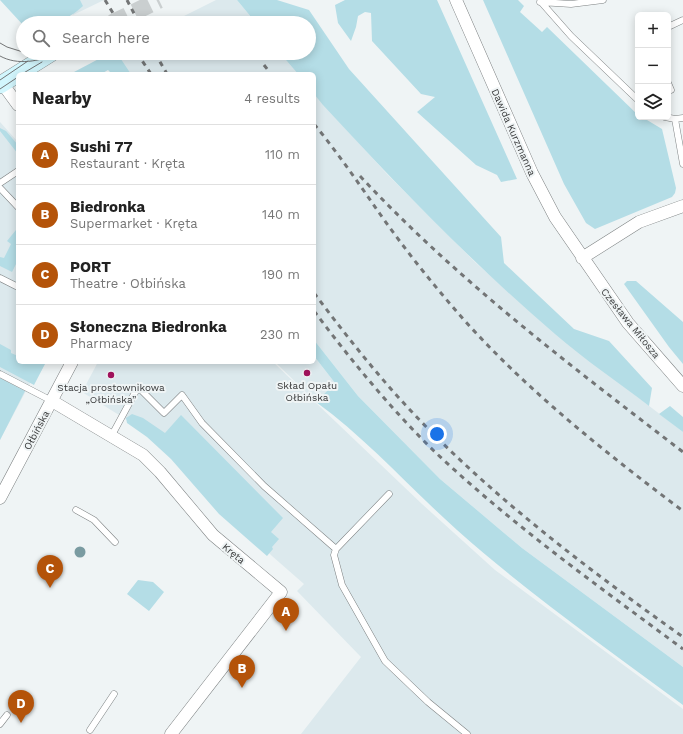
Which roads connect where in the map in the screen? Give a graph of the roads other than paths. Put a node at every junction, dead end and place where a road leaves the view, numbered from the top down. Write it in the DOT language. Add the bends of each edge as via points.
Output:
graph roads {
  1 [pos="456,0"];
  2 [pos="603,0"];
  3 [pos="539,1"];
  4 [pos="683,20"];
  5 [pos="671,26"];
  6 [pos="39,60"];
  7 [pos="18,72"];
  8 [pos="16,73"];
  9 [pos="1,82"];
  10 [pos="635,97"];
  11 [pos="16,102"];
  12 [pos="671,118"];
  13 [pos="683,118"];
  14 [pos="675,119"];
  15 [pos="683,164"];
  16 [pos="16,172"];
  17 [pos="0,183"];
  18 [pos="0,188"];
  19 [pos="16,205"];
  20 [pos="683,206"];
  21 [pos="582,258"];
  22 [pos="0,278"];
  23 [pos="16,286"];
  24 [pos="71,364"];
  25 [pos="0,374"];
  26 [pos="683,386"];
  27 [pos="52,401"];
  28 [pos="112,435"];
  29 [pos="389,494"];
  30 [pos="0,498"];
  31 [pos="76,510"];
  32 [pos="115,542"];
  33 [pos="336,549"];
  34 [pos="114,694"];
  35 [pos="7,715"];
  36 [pos="0,724"];
  37 [pos="90,730"];
  38 [pos="171,734"];
  39 [pos="467,734"];
  1 -- 21 [label="street, Dawida Kurzmanna" via="532,173 555,217"];
  2 -- 3 [label="lane" via="571,4"];
  3 -- 10 [label="lane" via="571,36"];
  4 -- 5 [label="lane"];
  6 -- 7 [label="street"];
  8 -- 9 [label="street"];
  9 -- 11 [label="street"];
  12 -- 14 [label="lane"];
  13 -- 14 [label="lane"];
  14 -- 15 [label="lane"];
  16 -- 17 [label="lane"];
  18 -- 19 [label="lane"];
  20 -- 21 [label="street" via="639,222"];
  21 -- 26 [label="street, Czesława Miłosza" via="628,323"];
  22 -- 23 [label="lane"];
  24 -- 27 [label="street, Ołbińska"];
  25 -- 27 [label="lane"];
  27 -- 28 [label="street, Kręta"];
  27 -- 30 [label="street, Ołbińska"];
  28 -- 33 [label="lane" via="138,387 164,413 182,395 202,423 259,481"];
  28 -- 38 [label="street, Kręta" via="143,455 213,536 281,592"];
  29 -- 33 [label="lane"];
  31 -- 32 [label="lane" via="94,520"];
  33 -- 39 [label="lane" via="334,555 342,585 385,661 428,702"];
  34 -- 37 [label="lane"];
  35 -- 36 [label="lane"];
}
